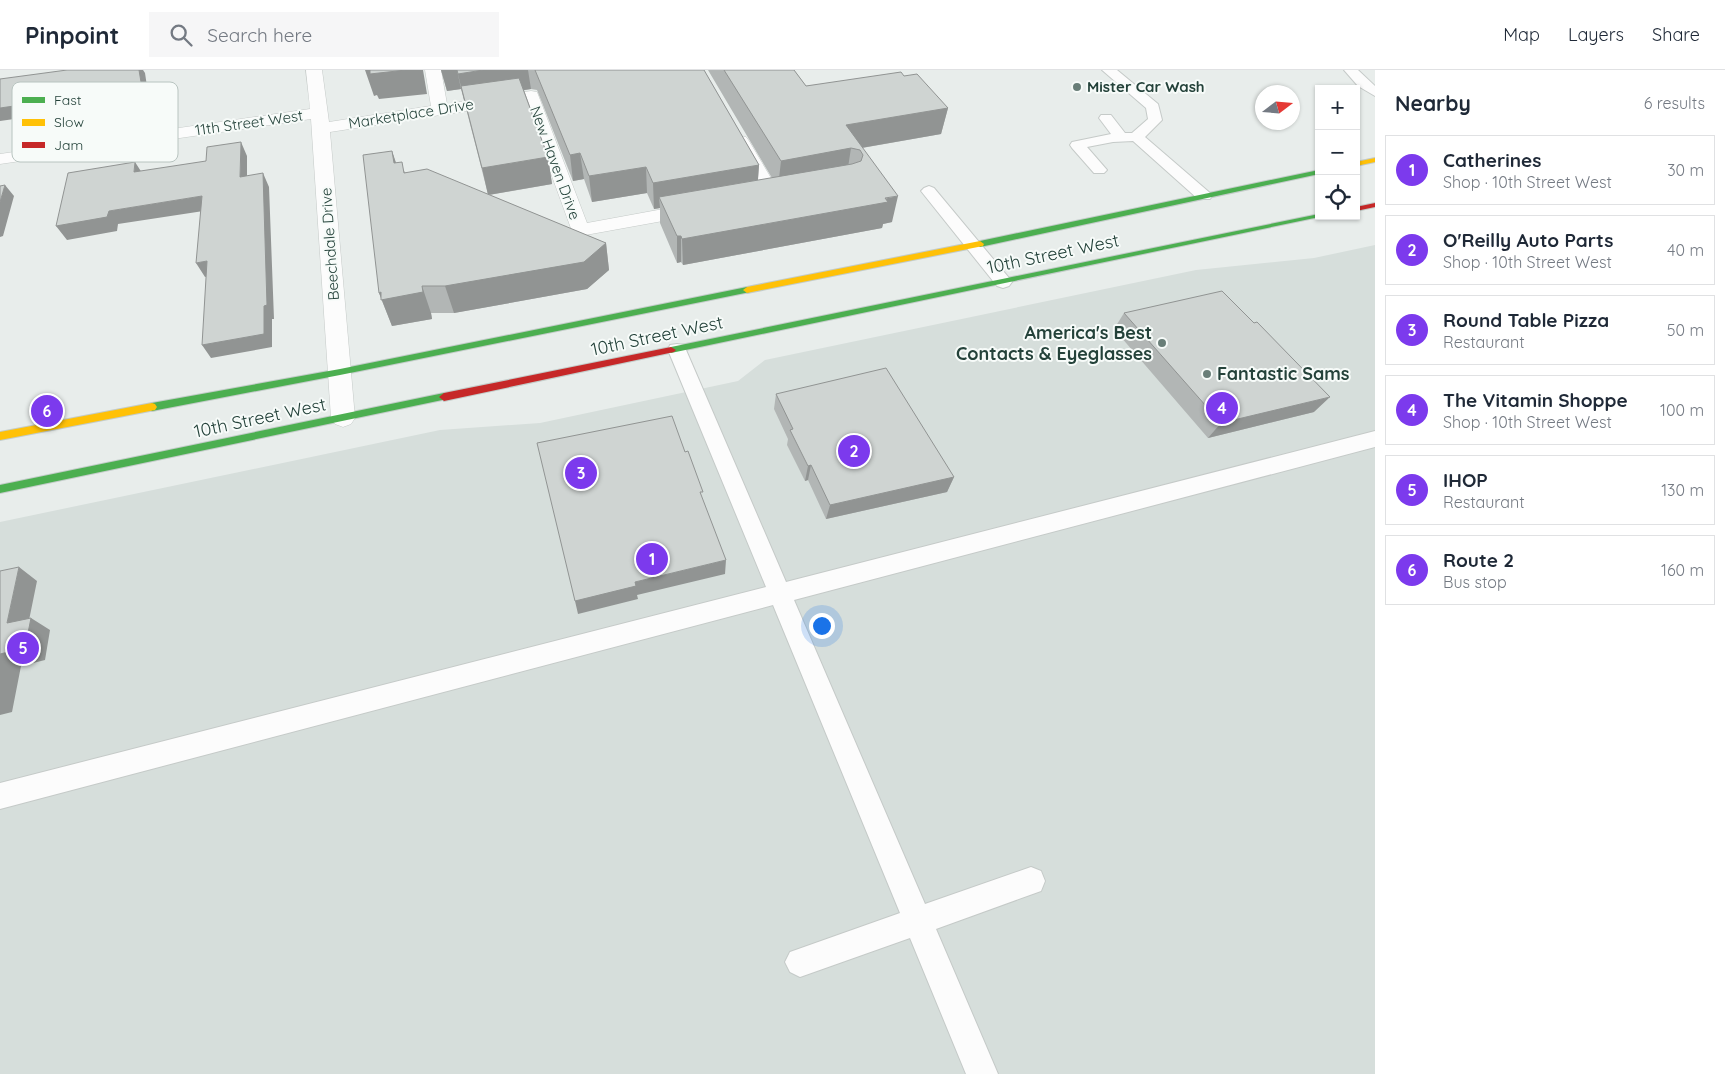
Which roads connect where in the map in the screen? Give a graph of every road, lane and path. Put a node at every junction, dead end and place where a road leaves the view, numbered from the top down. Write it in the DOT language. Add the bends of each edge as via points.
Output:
graph roads {
  1 [pos="314,70"];
  2 [pos="433,70"];
  3 [pos="1109,70"];
  4 [pos="1351,70"];
  5 [pos="1375,92"];
  6 [pos="531,96"];
  7 [pos="440,110"];
  8 [pos="1106,118"];
  9 [pos="320,121"];
  10 [pos="733,128"];
  11 [pos="1129,137"];
  12 [pos="178,138"];
  13 [pos="1375,160"];
  14 [pos="1360,163"];
  15 [pos="1099,170"];
  16 [pos="1315,173"];
  17 [pos="929,191"];
  18 [pos="790,192"];
  19 [pos="771,195"];
  20 [pos="1204,196"];
  21 [pos="752,199"];
  22 [pos="1375,205"];
  23 [pos="714,206"];
  24 [pos="1360,208"];
  25 [pos="1315,217"];
  26 [pos="973,245"];
  27 [pos="1004,282"];
  28 [pos="677,350"];
  29 [pos="340,372"];
  30 [pos="343,418"];
  31 [pos="0,436"];
  32 [pos="1375,439"];
  33 [pos="0,489"];
  34 [pos="781,594"];
  35 [pos="0,796"];
  36 [pos="1031,881"];
  37 [pos="918,921"];
  38 [pos="800,962"];
  39 [pos="982,1074"];
  1 -- 9 [label="street, Beechdale Drive"];
  2 -- 7 [label="street"];
  3 -- 11 [label="lane" via="1153,107 1154,120"];
  4 -- 5 [label="lane"];
  6 -- 7 [label="street, Marketplace Drive"];
  6 -- 23 [label="street, New Haven Drive" via="580,230"];
  7 -- 9 [label="street, Marketplace Drive"];
  8 -- 11 [label="lane"];
  9 -- 12 [label="street, 11th Street West"];
  9 -- 29 [label="street, Beechdale Drive"];
  10 -- 19 [label="street"];
  11 -- 15 [label="lane" via="1077,145"];
  11 -- 20 [label="lane"];
  13 -- 14 [label="main road"];
  16 -- 20 [label="main road, 10th Street West"];
  17 -- 26 [label="lane"];
  18 -- 19 [label="street"];
  19 -- 21 [label="street"];
  20 -- 26 [label="main road, 10th Street West"];
  22 -- 24 [label="main road"];
  25 -- 27 [label="main road, 10th Street West"];
  26 -- 27 [label="lane"];
  26 -- 29 [label="main road, 10th Street West"];
  27 -- 28 [label="main road, 10th Street West"];
  28 -- 30 [label="main road, 10th Street West"];
  28 -- 34 [label="lane"];
  29 -- 30 [label="street, Beechdale Drive"];
  29 -- 31 [label="main road, 10th Street West"];
  30 -- 33 [label="main road, 10th Street West"];
  32 -- 34 [label="lane"];
  34 -- 35 [label="lane"];
  34 -- 37 [label="lane"];
  36 -- 37 [label="lane"];
  37 -- 38 [label="lane"];
  37 -- 39 [label="lane"];
}
